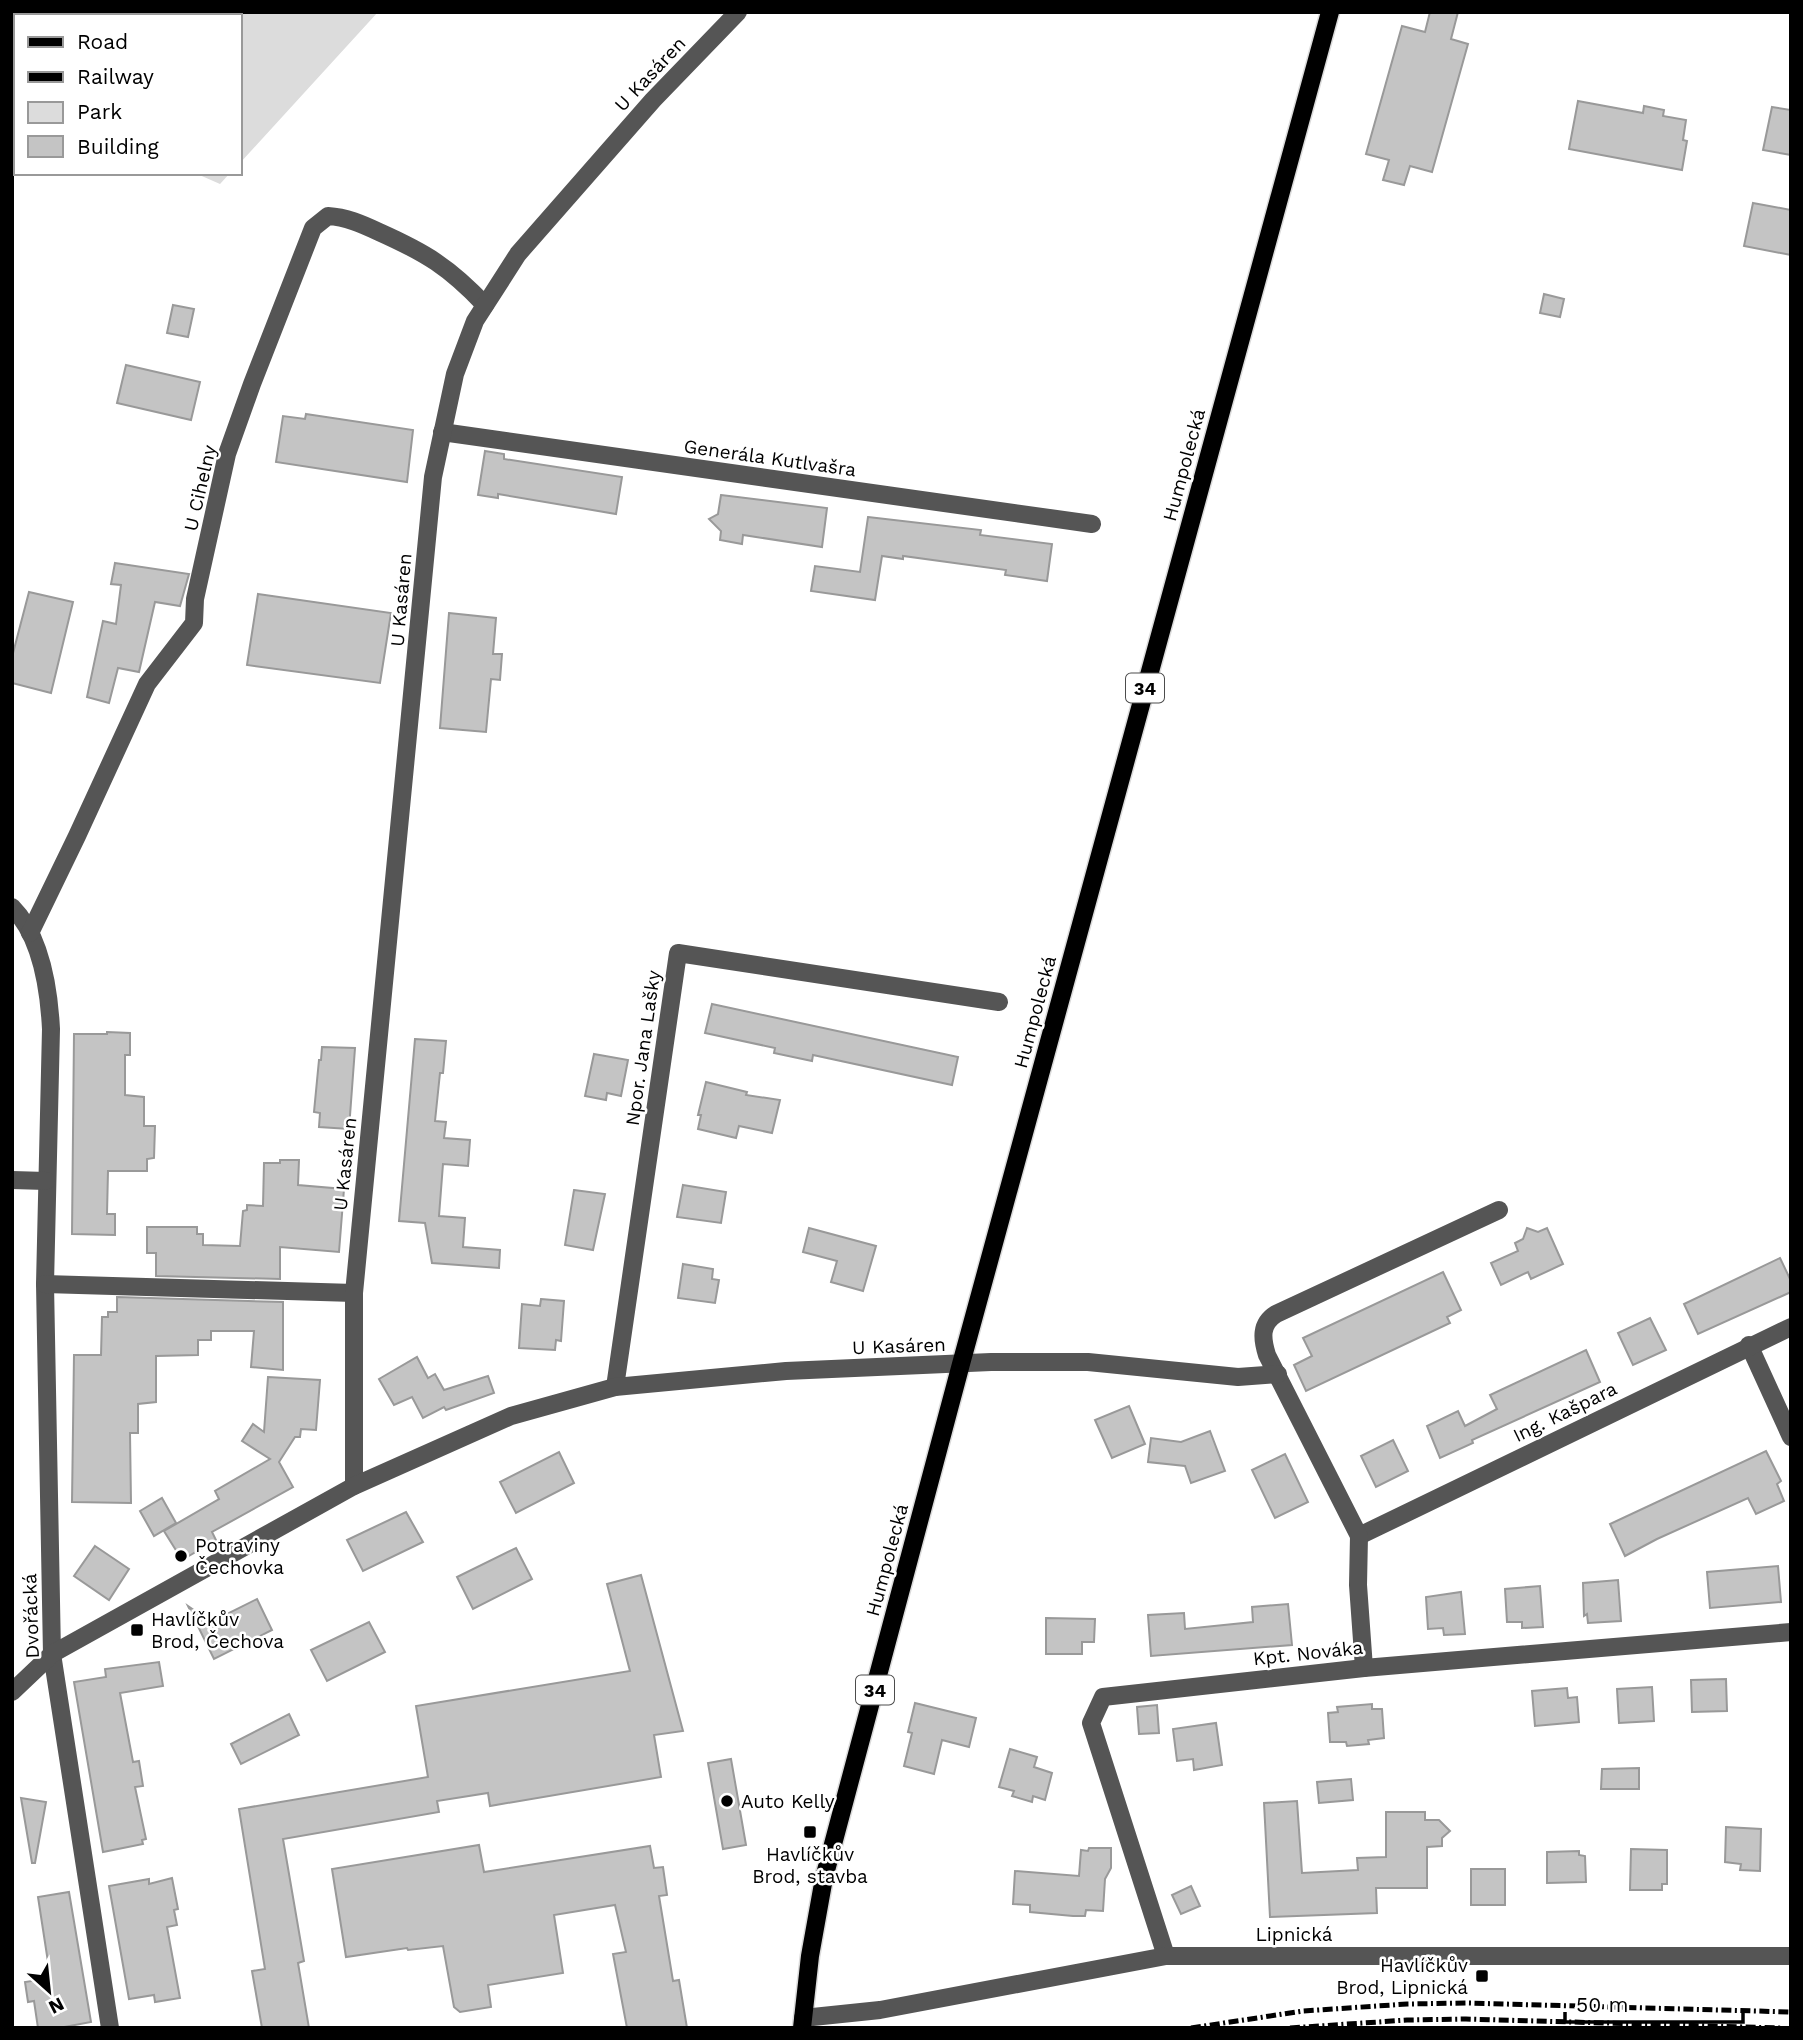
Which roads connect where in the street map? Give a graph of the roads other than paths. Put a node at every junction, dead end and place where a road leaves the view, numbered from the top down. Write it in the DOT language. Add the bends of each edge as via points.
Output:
graph roads {
  1 [pos="738,12"];
  2 [pos="1330,12"];
  3 [pos="485,305"];
  4 [pos="442,432"];
  5 [pos="1092,524"];
  6 [pos="12,907"];
  7 [pos="30,933"];
  8 [pos="999,1002"];
  9 [pos="12,1180"];
  10 [pos="46,1181"];
  11 [pos="1499,1210"];
  12 [pos="44,1284"];
  13 [pos="354,1293"];
  14 [pos="1791,1327"];
  15 [pos="1749,1345"];
  16 [pos="961,1364"];
  17 [pos="1278,1374"];
  18 [pos="615,1387"];
  19 [pos="1791,1437"];
  20 [pos="354,1486"];
  21 [pos="1359,1536"];
  22 [pos="1791,1632"];
  23 [pos="52,1654"];
  24 [pos="1364,1668"];
  25 [pos="12,1692"];
  26 [pos="1166,1956"];
  27 [pos="1791,1956"];
  28 [pos="802,2023"];
  29 [pos="110,2028"];
  1 -- 3 [label="street, U Kasáren" via="653,100 518,254"];
  2 -- 16 [label="main road, Humpolecká / 34"];
  3 -- 4 [label="street, U Kasáren" via="455,374"];
  3 -- 7 [label="street, U Cihelny" via="430,256 387,235 340,216 328,216 313,228 227,454 195,599 194,623 147,684"];
  4 -- 5 [label="street, Generála Kutlvašra"];
  4 -- 13 [label="street, U Kasáren" via="433,477"];
  6 -- 7 [label="street, Dvořácká"];
  7 -- 10 [label="street, Dvořácká" via="49,989"];
  8 -- 18 [label="street, Npor. Jana Lašky" via="678,953"];
  9 -- 10 [label="street"];
  10 -- 12 [label="street, Dvořácká"];
  11 -- 17 [label="street" via="1269,1318 1263,1338"];
  12 -- 13 [label="street"];
  12 -- 23 [label="street, Dvořácká"];
  13 -- 20 [label="street, U Kasáren"];
  14 -- 15 [label="street, Ing. Kašpara"];
  15 -- 19 [label="street"];
  15 -- 21 [label="street, Ing. Kašpara"];
  16 -- 17 [label="street" via="1077,1362 1226,1377"];
  16 -- 18 [label="street, U Kasáren" via="786,1371"];
  16 -- 28 [label="main road, Humpolecká / 34" via="824,1878"];
  17 -- 21 [label="street"];
  18 -- 20 [label="street, U Kasáren" via="511,1416"];
  20 -- 23 [label="street, U Kasáren"];
  21 -- 24 [label="street"];
  22 -- 24 [label="street, Kpt. Nováka"];
  23 -- 25 [label="street, U Kasáren"];
  23 -- 29 [label="street, Dvořácká"];
  24 -- 26 [label="street, Kpt. Nováka" via="1103,1697 1091,1723"];
  26 -- 27 [label="street, Lipnická"];
  26 -- 28 [label="street, Lipnická"];
}
